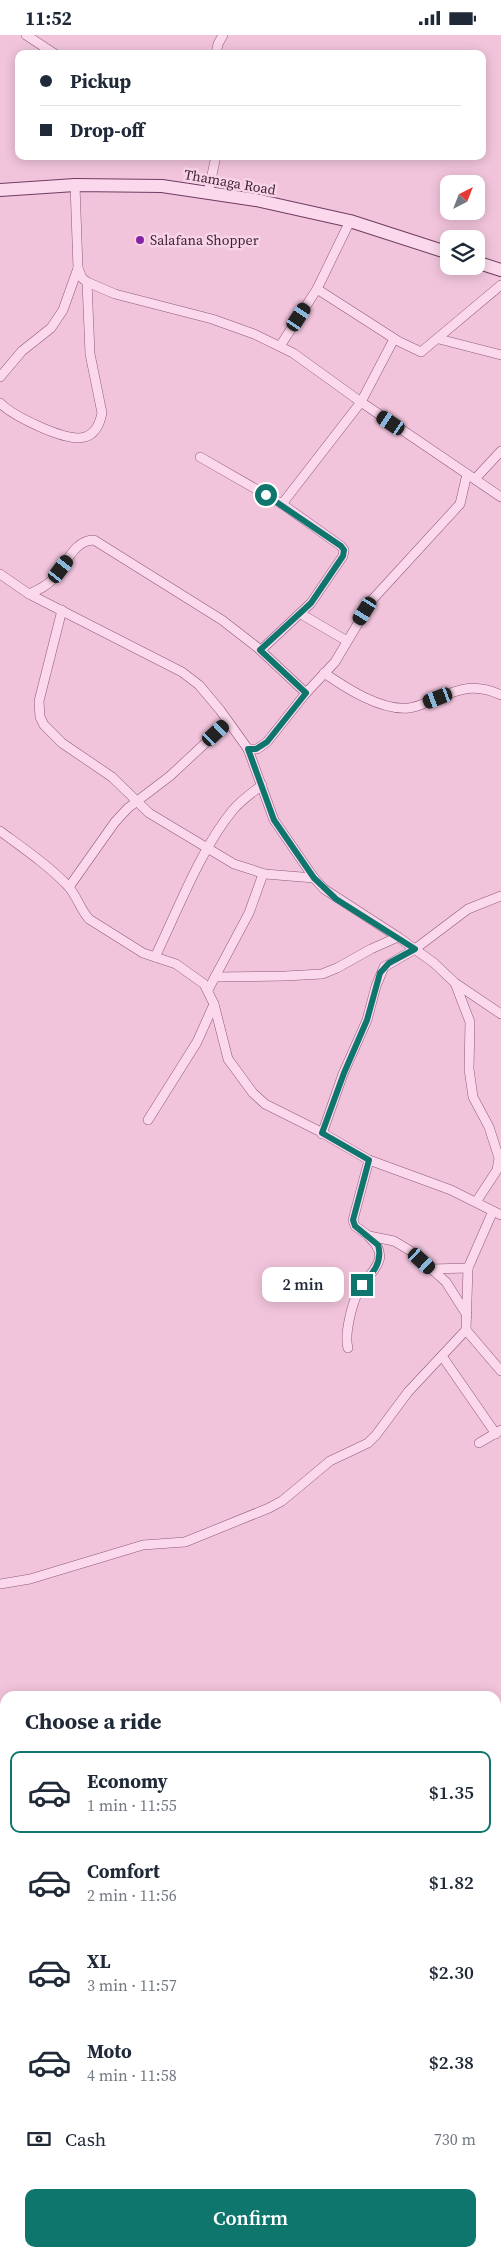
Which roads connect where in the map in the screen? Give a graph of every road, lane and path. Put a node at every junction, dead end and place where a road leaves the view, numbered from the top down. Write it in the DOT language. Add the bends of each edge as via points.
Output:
graph roads {
  1 [pos="26,35"];
  2 [pos="224,35"];
  3 [pos="217,39"];
  4 [pos="50,50"];
  5 [pos="215,160"];
  6 [pos="75,185"];
  7 [pos="0,190"];
  8 [pos="208,193"];
  9 [pos="350,221"];
  10 [pos="440,250"];
  11 [pos="485,265"];
  12 [pos="78,268"];
  13 [pos="501,270"];
  14 [pos="87,282"];
  15 [pos="501,285"];
  16 [pos="317,289"];
  17 [pos="394,339"];
  18 [pos="438,339"];
  19 [pos="280,346"];
  20 [pos="501,355"];
  21 [pos="0,377"];
  22 [pos="361,402"];
  23 [pos="0,403"];
  24 [pos="501,451"];
  25 [pos="200,457"];
  26 [pos="471,476"];
  27 [pos="501,497"];
  28 [pos="282,504"];
  29 [pos="0,574"];
  30 [pos="29,594"];
  31 [pos="62,610"];
  32 [pos="301,614"];
  33 [pos="347,641"];
  34 [pos="260,650"];
  35 [pos="324,673"];
  36 [pos="306,693"];
  37 [pos="501,695"];
  38 [pos="228,722"];
  39 [pos="248,749"];
  40 [pos="262,785"];
  41 [pos="136,802"];
  42 [pos="0,831"];
  43 [pos="207,849"];
  44 [pos="263,873"];
  45 [pos="314,878"];
  46 [pos="69,887"];
  47 [pos="501,896"];
  48 [pos="398,937"];
  49 [pos="415,949"];
  50 [pos="155,957"];
  51 [pos="215,977"];
  52 [pos="455,983"];
  53 [pos="208,990"];
  54 [pos="214,1004"];
  55 [pos="501,1014"];
  56 [pos="148,1121"];
  57 [pos="322,1133"];
  58 [pos="369,1160"];
  59 [pos="476,1202"];
  60 [pos="497,1213"];
  61 [pos="369,1236"];
  62 [pos="468,1268"];
  63 [pos="431,1269"];
  64 [pos="467,1315"];
  65 [pos="466,1330"];
  66 [pos="348,1348"];
  67 [pos="442,1356"];
  68 [pos="501,1371"];
  69 [pos="498,1432"];
  70 [pos="478,1443"];
  71 [pos="0,1584"];
  1 -- 4 [label="street"];
  2 -- 3 [label="street"];
  5 -- 8 [label="street"];
  6 -- 7 [label="main road, Thamaga Road"];
  6 -- 8 [label="main road, Thamaga Road" via="162,186"];
  6 -- 12 [label="street"];
  8 -- 9 [label="main road, Thamaga Road"];
  9 -- 10 [label="main road, Thamaga Road"];
  9 -- 16 [label="street"];
  11 -- 13 [label="main road"];
  12 -- 14 [label="street"];
  12 -- 21 [label="street" via="59,316"];
  14 -- 19 [label="street" via="115,294 212,319"];
  14 -- 23 [label="street" via="90,355 102,413 100,423 85,437 68,437 24,419"];
  15 -- 18 [label="street"];
  16 -- 17 [label="street"];
  16 -- 19 [label="street"];
  17 -- 18 [label="street" via="422,352"];
  17 -- 22 [label="street"];
  18 -- 20 [label="street"];
  19 -- 22 [label="street"];
  22 -- 26 [label="street"];
  22 -- 28 [label="street"];
  24 -- 26 [label="street"];
  25 -- 28 [label="street"];
  26 -- 27 [label="street"];
  26 -- 33 [label="street" via="460,504 382,587"];
  28 -- 32 [label="street" via="344,550"];
  29 -- 30 [label="street"];
  30 -- 31 [label="street"];
  30 -- 34 [label="street" via="54,579 80,543 94,540 204,607"];
  31 -- 38 [label="street" via="182,672 199,685"];
  31 -- 41 [label="street" via="39,701 40,717 62,743 112,777"];
  32 -- 33 [label="street"];
  32 -- 34 [label="street"];
  33 -- 35 [label="street" via="335,662"];
  34 -- 36 [label="street"];
  35 -- 36 [label="street"];
  35 -- 37 [label="street" via="360,696 396,707 417,707 474,687"];
  36 -- 39 [label="street" via="267,742 256,749"];
  38 -- 39 [label="street"];
  38 -- 41 [label="street" via="170,776"];
  39 -- 40 [label="street"];
  40 -- 43 [label="street" via="233,810"];
  40 -- 45 [label="street" via="274,820"];
  41 -- 43 [label="street"];
  41 -- 46 [label="street" via="115,822"];
  42 -- 46 [label="street"];
  43 -- 44 [label="street" via="234,864"];
  43 -- 50 [label="street"];
  44 -- 45 [label="street"];
  44 -- 51 [label="street" via="249,913"];
  45 -- 48 [label="street" via="336,899"];
  46 -- 50 [label="street" via="90,919 143,953"];
  47 -- 49 [label="street" via="468,909"];
  48 -- 49 [label="street"];
  48 -- 51 [label="street" via="322,974"];
  49 -- 52 [label="street"];
  49 -- 57 [label="street" via="389,963 380,973 367,1020"];
  50 -- 53 [label="street" via="176,964"];
  51 -- 53 [label="street"];
  52 -- 55 [label="street"];
  52 -- 59 [label="street" via="470,1022 469,1069 473,1097 489,1127 499,1158 497,1170"];
  53 -- 54 [label="street"];
  54 -- 56 [label="street" via="197,1042"];
  54 -- 57 [label="street" via="228,1059 253,1093 276,1111"];
  57 -- 58 [label="street"];
  58 -- 59 [label="street" via="443,1186"];
  58 -- 61 [label="street" via="353,1220 355,1226"];
  59 -- 60 [label="street"];
  60 -- 62 [label="street"];
  61 -- 63 [label="street" via="403,1245"];
  61 -- 66 [label="street" via="378,1245 380,1257 358,1293 347,1333"];
  62 -- 63 [label="street"];
  62 -- 64 [label="street"];
  63 -- 64 [label="street" via="451,1288"];
  64 -- 65 [label="street"];
  65 -- 67 [label="street"];
  65 -- 68 [label="street"];
  67 -- 69 [label="street"];
  67 -- 71 [label="street" via="408,1392 368,1443 330,1461 269,1508 185,1542 143,1545 30,1579"];
  69 -- 70 [label="street"];
}
